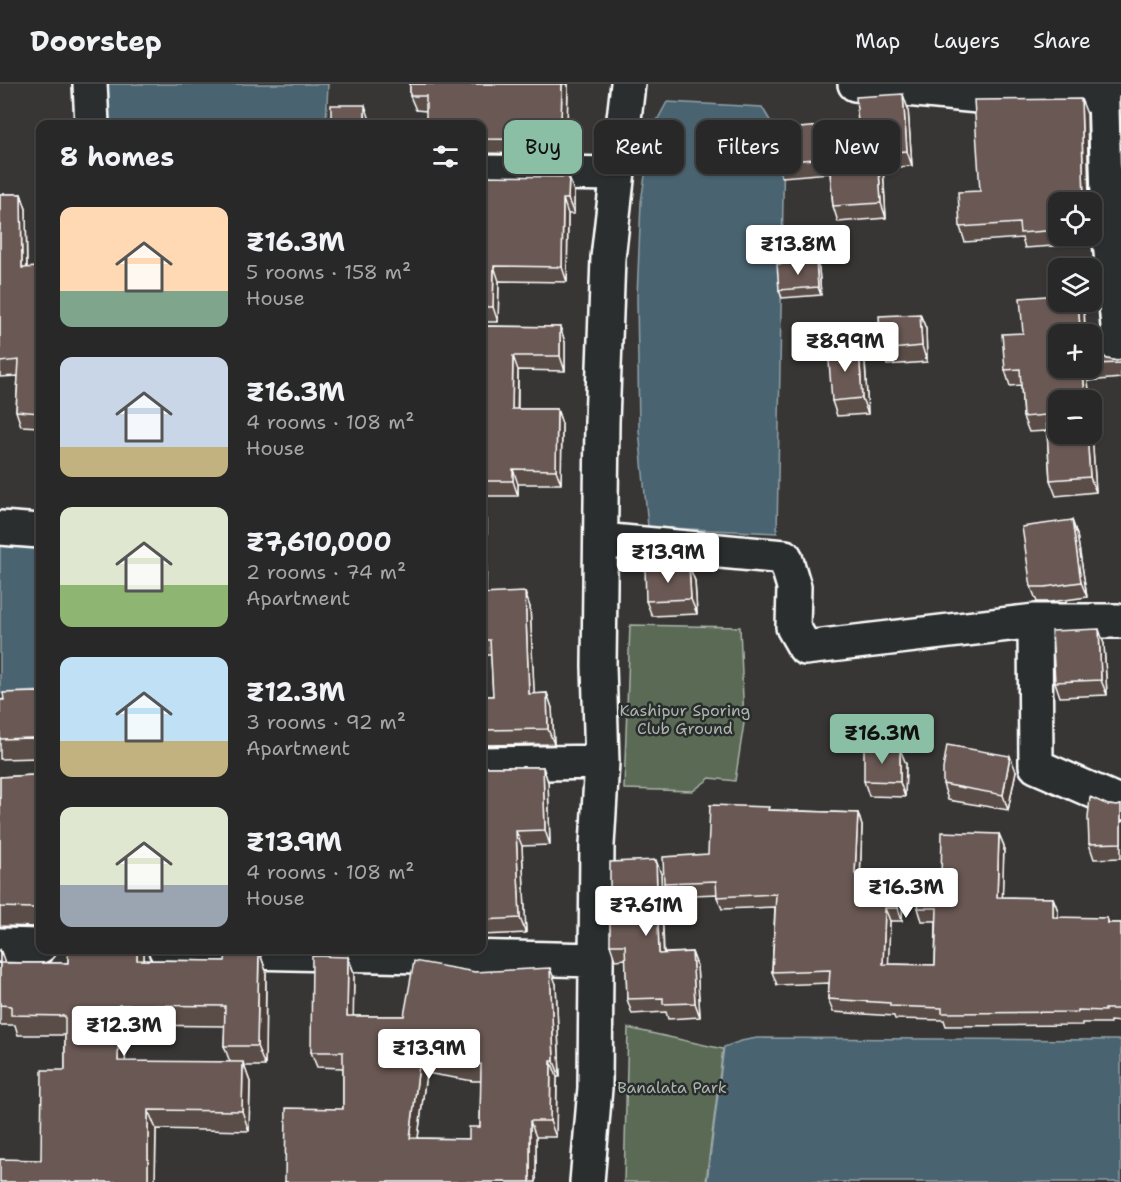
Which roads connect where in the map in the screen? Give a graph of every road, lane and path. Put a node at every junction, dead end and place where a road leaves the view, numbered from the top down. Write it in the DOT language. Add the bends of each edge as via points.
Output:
graph roads {
  1 [pos="90,84"];
  2 [pos="628,84"];
  3 [pos="855,84"];
  4 [pos="1113,95"];
  5 [pos="92,120"];
  6 [pos="624,120"];
  7 [pos="486,172"];
  8 [pos="594,174"];
  9 [pos="618,174"];
  10 [pos="1121,358"];
  11 [pos="0,528"];
  12 [pos="36,531"];
  13 [pos="601,540"];
  14 [pos="1035,621"];
  15 [pos="1121,621"];
  16 [pos="602,762"];
  17 [pos="486,764"];
  18 [pos="1121,803"];
  19 [pos="0,945"];
  20 [pos="36,946"];
  21 [pos="338,954"];
  22 [pos="596,960"];
  23 [pos="587,1182"];
  1 -- 5 [label="street"];
  2 -- 6 [label="street"];
  3 -- 4 [label="street" via="978,96"];
  4 -- 10 [label="street" via="1109,231"];
  7 -- 8 [label="street"];
  9 -- 13 [label="street" via="608,258"];
  11 -- 12 [label="street"];
  13 -- 14 [label="street" via="785,557 794,586 793,627 805,648"];
  13 -- 16 [label="street" via="598,666"];
  14 -- 15 [label="street"];
  14 -- 18 [label="street" via="1036,766"];
  16 -- 17 [label="street"];
  16 -- 22 [label="street"];
  19 -- 20 [label="street"];
  21 -- 22 [label="street"];
  22 -- 23 [label="street" via="595,1088"];
}
